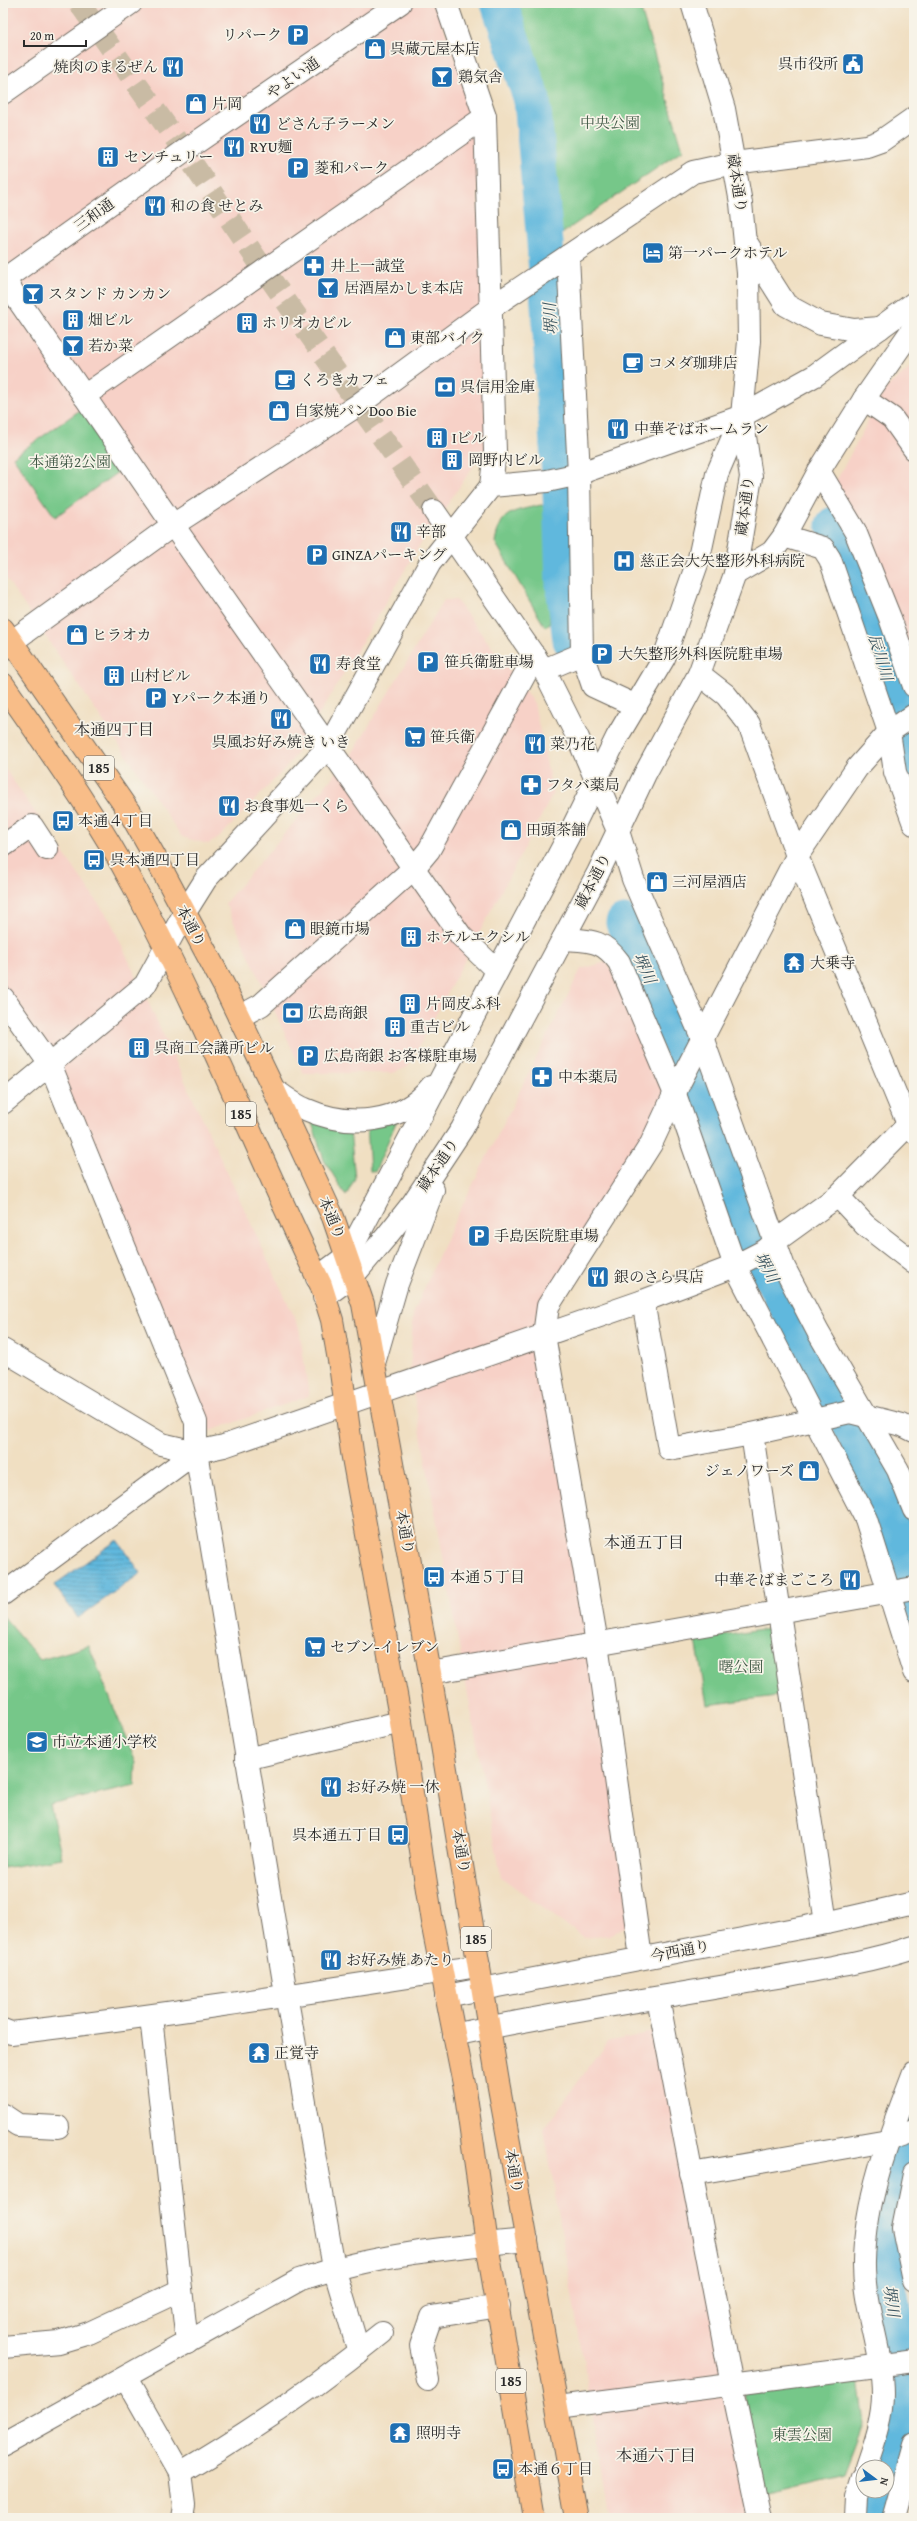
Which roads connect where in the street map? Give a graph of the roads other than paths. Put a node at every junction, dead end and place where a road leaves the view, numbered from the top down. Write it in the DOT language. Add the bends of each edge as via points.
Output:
graph roads {
  1 [pos="132,3"];
  2 [pos="400,3"];
  3 [pos="446,3"];
  4 [pos="692,3"];
  5 [pos="3,93"];
  6 [pos="485,117"];
  7 [pos="914,118"];
  8 [pos="184,151"];
  9 [pos="734,163"];
  10 [pos="744,239"];
  11 [pos="564,258"];
  12 [pos="3,279"];
  13 [pos="914,303"];
  14 [pos="492,307"];
  15 [pos="914,326"];
  16 [pos="880,328"];
  17 [pos="84,396"];
  18 [pos="864,400"];
  19 [pos="742,416"];
  20 [pos="914,449"];
  21 [pos="819,470"];
  22 [pos="577,475"];
  23 [pos="491,486"];
  24 [pos="434,511"];
  25 [pos="173,525"];
  26 [pos="452,536"];
  27 [pos="784,536"];
  28 [pos="736,574"];
  29 [pos="6,639"];
  30 [pos="582,654"];
  31 [pos="539,663"];
  32 [pos="699,674"];
  33 [pos="3,684"];
  34 [pos="914,686"];
  35 [pos="636,706"];
  36 [pos="914,715"];
  37 [pos="888,732"];
  38 [pos="328,747"];
  39 [pos="596,781"];
  40 [pos="914,824"];
  41 [pos="618,831"];
  42 [pos="42,841"];
  43 [pos="3,846"];
  44 [pos="797,856"];
  45 [pos="414,868"];
  46 [pos="184,914"];
  47 [pos="563,939"];
  48 [pos="165,949"];
  49 [pos="498,971"];
  50 [pos="3,998"];
  51 [pos="239,1017"];
  52 [pos="701,1044"];
  53 [pos="50,1064"];
  54 [pos="449,1064"];
  55 [pos="678,1088"];
  56 [pos="274,1090"];
  57 [pos="3,1103"];
  58 [pos="912,1125"];
  59 [pos="462,1129"];
  60 [pos="838,1196"];
  61 [pos="771,1245"];
  62 [pos="739,1263"];
  63 [pos="914,1263"];
  64 [pos="351,1265"];
  65 [pos="321,1288"];
  66 [pos="643,1301"];
  67 [pos="544,1335"];
  68 [pos="3,1350"];
  69 [pos="375,1360"];
  70 [pos="380,1392"];
  71 [pos="347,1402"];
  72 [pos="858,1414"];
  73 [pos="819,1418"];
  74 [pos="914,1431"];
  75 [pos="752,1434"];
  76 [pos="196,1452"];
  77 [pos="914,1510"];
  78 [pos="900,1590"];
  79 [pos="3,1594"];
  80 [pos="780,1613"];
  81 [pos="597,1643"];
  82 [pos="914,1672"];
  83 [pos="430,1673"];
  84 [pos="401,1722"];
  85 [pos="246,1759"];
  86 [pos="914,1903"];
  87 [pos="826,1923"];
  88 [pos="914,1947"];
  89 [pos="641,1958"];
  90 [pos="479,1966"];
  91 [pos="441,1972"];
  92 [pos="483,1988"];
  93 [pos="286,1994"];
  94 [pos="446,1996"];
  95 [pos="658,1998"];
  96 [pos="151,2016"];
  97 [pos="489,2027"];
  98 [pos="3,2030"];
  99 [pos="454,2034"];
  100 [pos="914,2072"];
  101 [pos="3,2114"];
  102 [pos="58,2127"];
  103 [pos="914,2131"];
  104 [pos="890,2139"];
  105 [pos="691,2174"];
  106 [pos="914,2174"];
  107 [pos="527,2240"];
  108 [pos="487,2244"];
  109 [pos="334,2268"];
  110 [pos="914,2281"];
  111 [pos="181,2290"];
  112 [pos="499,2306"];
  113 [pos="382,2333"];
  114 [pos="187,2343"];
  115 [pos="3,2347"];
  116 [pos="358,2352"];
  117 [pos="914,2361"];
  118 [pos="886,2365"];
  119 [pos="126,2378"];
  120 [pos="428,2380"];
  121 [pos="732,2385"];
  122 [pos="558,2407"];
  123 [pos="3,2445"];
  124 [pos="914,2446"];
  125 [pos="869,2459"];
  126 [pos="180,2473"];
  127 [pos="857,2499"];
  128 [pos="182,2518"];
  129 [pos="534,2518"];
  130 [pos="577,2518"];
  131 [pos="760,2518"];
  132 [pos="856,2518"];
  133 [pos="894,2518"];
  1 -- 5 [label="street"];
  2 -- 8 [label="street, やよい通"];
  3 -- 6 [label="street"];
  4 -- 9 [label="street, 蔵本通り" via="724,109"];
  6 -- 14 [label="street"];
  6 -- 17 [label="street"];
  7 -- 9 [label="street" via="881,141 867,146"];
  8 -- 12 [label="street, 三和通"];
  9 -- 10 [label="street, 蔵本通り"];
  9 -- 11 [label="street" via="693,172"];
  10 -- 16 [label="street" via="786,305 821,324 854,330"];
  10 -- 19 [label="street, 蔵本通り" via="750,342"];
  11 -- 14 [label="street"];
  11 -- 22 [label="street"];
  12 -- 17 [label="street"];
  13 -- 16 [label="street"];
  14 -- 23 [label="street" via="495,451"];
  14 -- 25 [label="street" via="358,405"];
  15 -- 18 [label="street"];
  16 -- 19 [label="street" via="814,376"];
  17 -- 25 [label="street"];
  18 -- 20 [label="street" via="892,418"];
  18 -- 21 [label="street"];
  19 -- 22 [label="street"];
  19 -- 28 [label="street, 蔵本通り" via="751,477"];
  19 -- 35 [label="street, 蔵本通り" via="718,474 699,558 664,658"];
  21 -- 27 [label="street"];
  21 -- 34 [label="street" via="855,531"];
  22 -- 23 [label="street" via="547,481"];
  22 -- 30 [label="street"];
  23 -- 26 [label="street"];
  24 -- 26 [label="street"];
  25 -- 29 [label="street"];
  25 -- 38 [label="street"];
  26 -- 31 [label="street"];
  26 -- 38 [label="street" via="430,563"];
  27 -- 28 [label="street" via="772,552"];
  27 -- 37 [label="street" via="823,548 830,559"];
  28 -- 32 [label="street, 蔵本通り"];
  29 -- 46 [label="highway, 本通り / 185" via="130,813"];
  30 -- 31 [label="street"];
  30 -- 35 [label="street" via="593,686"];
  31 -- 39 [label="street" via="578,738"];
  31 -- 45 [label="street" via="429,850"];
  32 -- 41 [label="street, 蔵本通り"];
  32 -- 44 [label="street" via="726,695 749,724"];
  33 -- 48 [label="highway, 185" via="101,829"];
  35 -- 39 [label="street, 蔵本通り" via="617,737"];
  36 -- 37 [label="street"];
  37 -- 40 [label="street" via="895,772"];
  37 -- 44 [label="street" via="857,768"];
  38 -- 45 [label="street"];
  38 -- 46 [label="street" via="206,879"];
  39 -- 41 [label="street"];
  39 -- 49 [label="street, 蔵本通り"];
  41 -- 47 [label="street, 蔵本通り"];
  41 -- 52 [label="street" via="634,879"];
  42 -- 43 [label="street" via="32,826"];
  44 -- 52 [label="street"];
  44 -- 58 [label="street"];
  45 -- 49 [label="street" via="461,936"];
  45 -- 51 [label="street" via="261,1005"];
  46 -- 48 [label="street"];
  46 -- 51 [label="highway, 本通り / 185"];
  47 -- 55 [label="street" via="596,942 609,949 619,962"];
  47 -- 59 [label="street, 蔵本通り"];
  48 -- 53 [label="street" via="145,985"];
  48 -- 65 [label="highway, 185"];
  49 -- 54 [label="street, 蔵本通り"];
  50 -- 53 [label="street"];
  51 -- 56 [label="highway, 本通り / 185"];
  52 -- 55 [label="street"];
  52 -- 61 [label="street"];
  53 -- 57 [label="street"];
  53 -- 76 [label="street" via="196,1422"];
  54 -- 56 [label="street" via="421,1098 396,1114 359,1122 329,1118 304,1109"];
  54 -- 64 [label="street, 蔵本通り"];
  55 -- 62 [label="street"];
  55 -- 67 [label="street" via="651,1144 548,1306"];
  56 -- 64 [label="highway, 本通り / 185"];
  58 -- 60 [label="street"];
  59 -- 64 [label="street, 蔵本通り" via="413,1203"];
  59 -- 69 [label="street" via="421,1217 397,1284"];
  60 -- 61 [label="street"];
  60 -- 63 [label="street" via="865,1225"];
  61 -- 62 [label="street"];
  61 -- 72 [label="street"];
  62 -- 66 [label="street"];
  62 -- 73 [label="street"];
  64 -- 65 [label="street, 蔵本通り"];
  64 -- 69 [label="highway, 本通り / 185" via="363,1304"];
  65 -- 71 [label="highway, 185" via="332,1320"];
  66 -- 67 [label="street"];
  66 -- 75 [label="street" via="669,1449"];
  67 -- 70 [label="street"];
  67 -- 81 [label="street"];
  68 -- 76 [label="street" via="161,1444"];
  69 -- 70 [label="highway, 本通り / 185"];
  70 -- 71 [label="street"];
  70 -- 83 [label="highway, 本通り / 185"];
  71 -- 76 [label="street" via="224,1446"];
  71 -- 84 [label="highway, 185" via="352,1452"];
  72 -- 73 [label="street"];
  72 -- 74 [label="street" via="902,1425"];
  72 -- 77 [label="street" via="898,1470"];
  73 -- 75 [label="street"];
  73 -- 78 [label="street"];
  75 -- 80 [label="street"];
  76 -- 79 [label="street"];
  76 -- 85 [label="street"];
  78 -- 80 [label="street"];
  78 -- 82 [label="street"];
  80 -- 81 [label="street"];
  80 -- 87 [label="street"];
  81 -- 83 [label="street"];
  81 -- 89 [label="street"];
  83 -- 90 [label="highway, 本通り / 185"];
  84 -- 85 [label="street"];
  84 -- 91 [label="highway, 185"];
  85 -- 93 [label="street"];
  86 -- 87 [label="street, 今西通り"];
  87 -- 89 [label="street, 今西通り"];
  88 -- 95 [label="street" via="834,1967"];
  89 -- 92 [label="street, 今西通り"];
  90 -- 91 [label="street"];
  90 -- 92 [label="highway, 本通り / 185"];
  91 -- 93 [label="street"];
  91 -- 94 [label="highway, 185"];
  92 -- 94 [label="street, 今西通り"];
  92 -- 97 [label="highway, 本通り / 185"];
  93 -- 96 [label="street"];
  93 -- 109 [label="street"];
  94 -- 99 [label="highway, 185"];
  95 -- 97 [label="street" via="551,2014"];
  95 -- 105 [label="street"];
  96 -- 98 [label="street" via="11,2033"];
  96 -- 111 [label="street"];
  97 -- 99 [label="street"];
  97 -- 107 [label="highway, 本通り / 185"];
  99 -- 108 [label="highway, 185" via="465,2089"];
  100 -- 104 [label="street"];
  101 -- 102 [label="street" via="18,2125"];
  103 -- 104 [label="street"];
  104 -- 105 [label="street"];
  104 -- 118 [label="street" via="870,2214 864,2262 869,2309"];
  105 -- 121 [label="street"];
  106 -- 110 [label="street" via="903,2228"];
  107 -- 108 [label="street"];
  107 -- 122 [label="highway, 本通り / 185"];
  108 -- 109 [label="street"];
  108 -- 112 [label="highway, 185"];
  109 -- 114 [label="street" via="300,2280"];
  109 -- 116 [label="street"];
  111 -- 114 [label="street"];
  111 -- 115 [label="street" via="89,2333 59,2342"];
  112 -- 120 [label="street" via="431,2317 421,2346"];
  112 -- 129 [label="highway, 185"];
  113 -- 116 [label="street"];
  114 -- 119 [label="street"];
  116 -- 126 [label="street" via="226,2447"];
  117 -- 118 [label="street"];
  118 -- 121 [label="street"];
  118 -- 125 [label="street" via="880,2423"];
  119 -- 123 [label="street"];
  119 -- 126 [label="street"];
  121 -- 122 [label="street"];
  121 -- 131 [label="street"];
  122 -- 130 [label="highway, 本通り / 185"];
  124 -- 133 [label="street"];
  126 -- 128 [label="street" via="184,2506"];
  127 -- 132 [label="street"];
}
